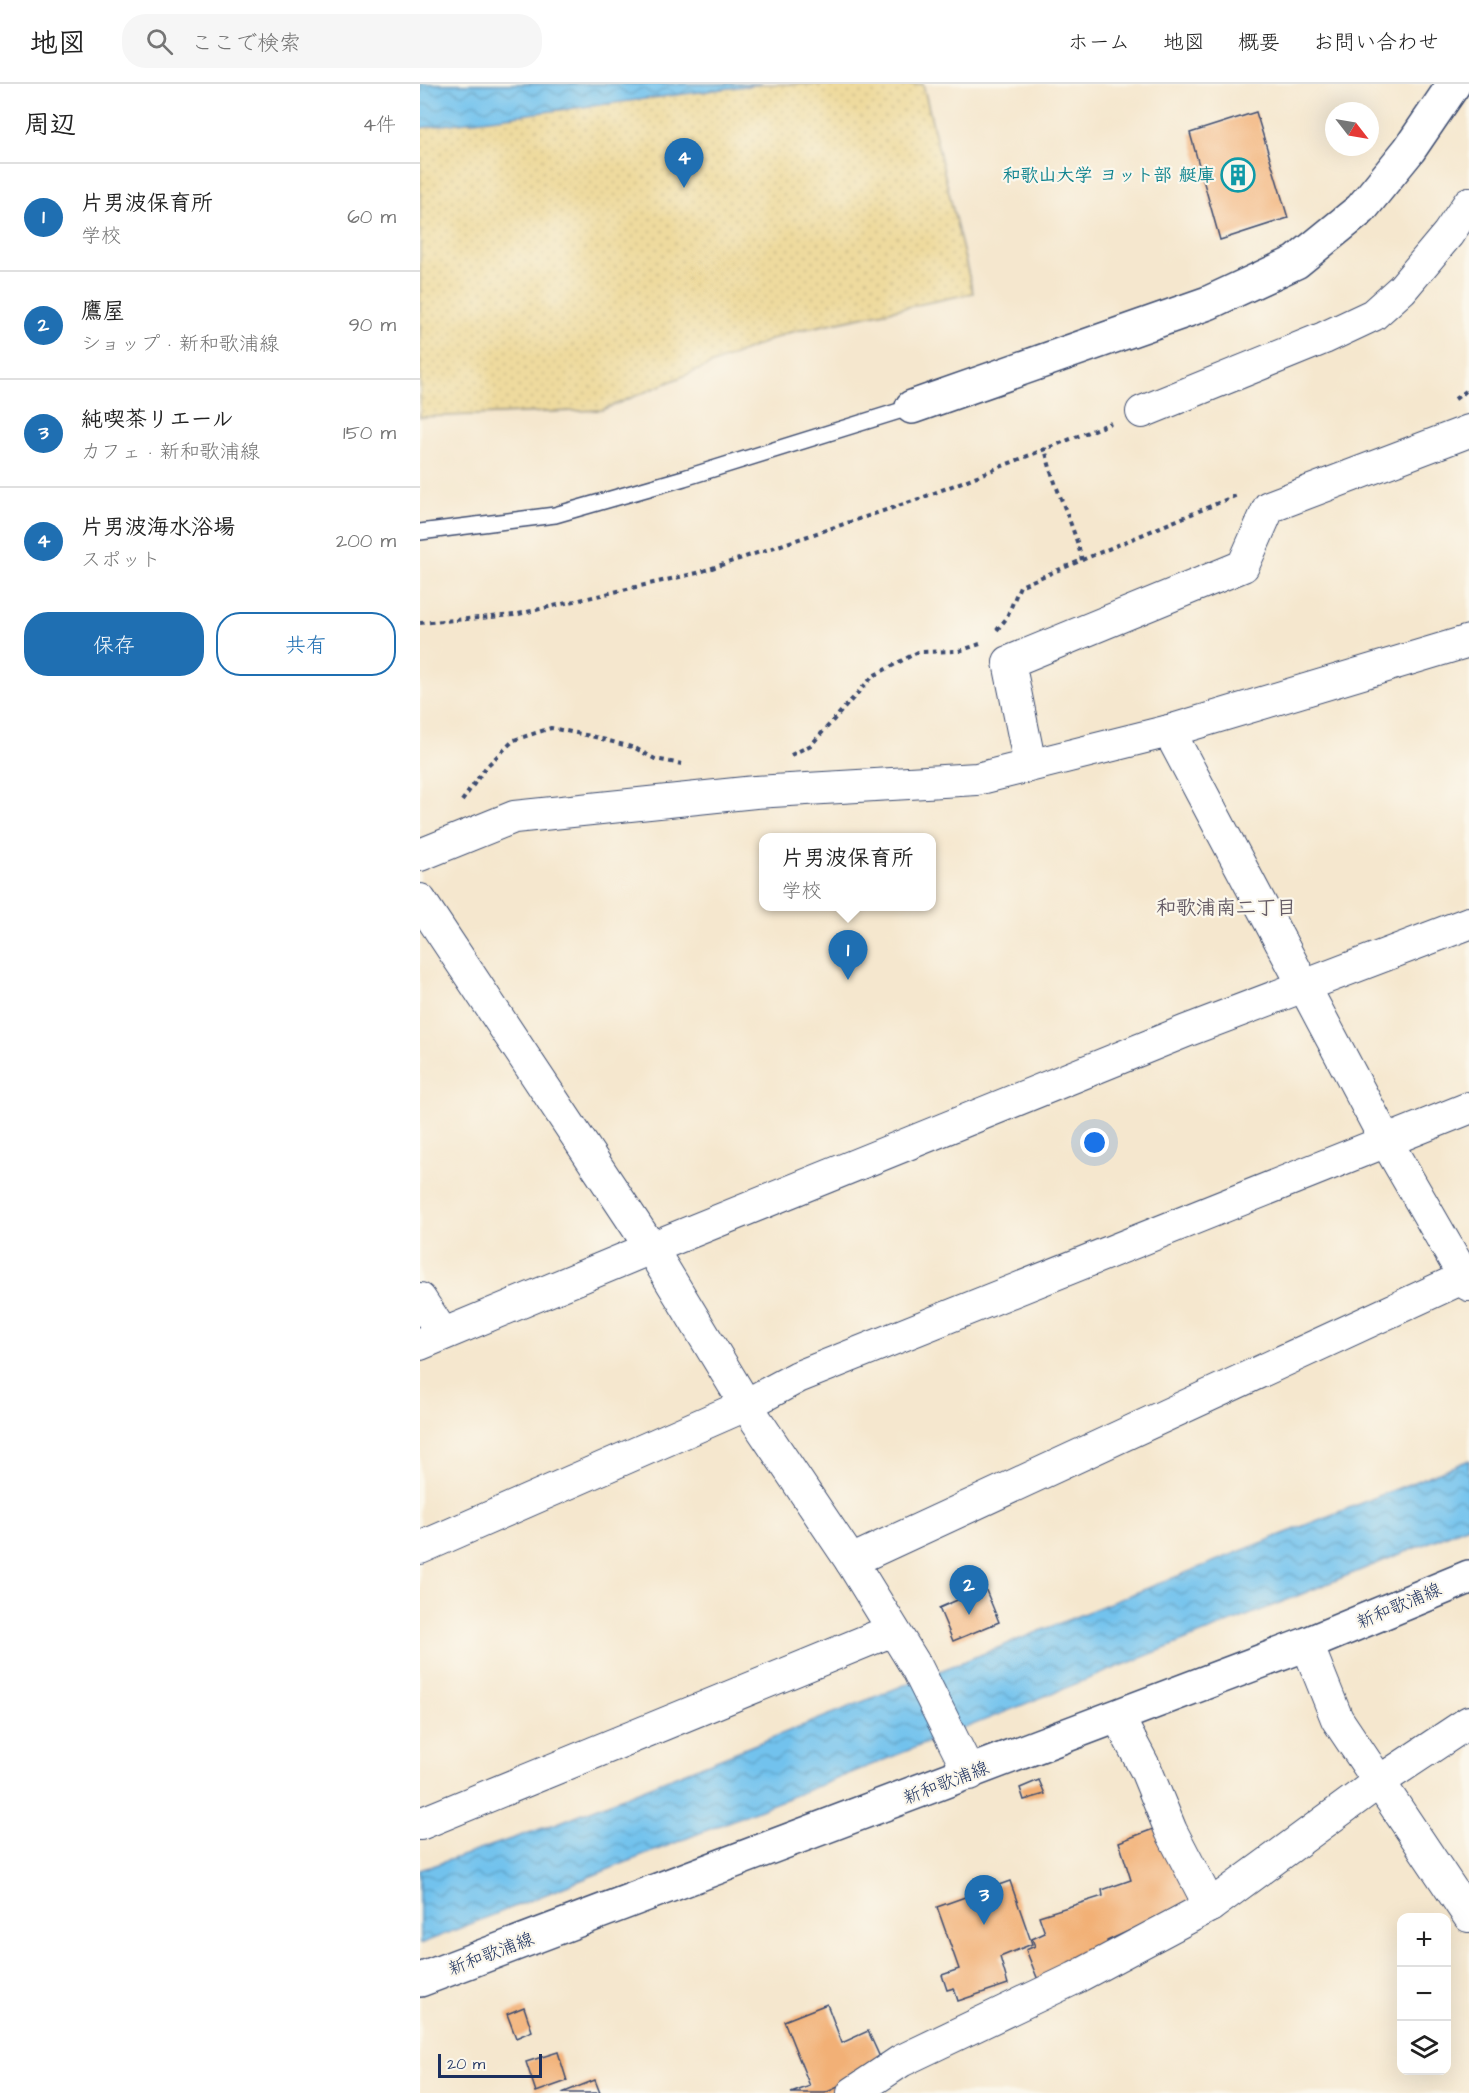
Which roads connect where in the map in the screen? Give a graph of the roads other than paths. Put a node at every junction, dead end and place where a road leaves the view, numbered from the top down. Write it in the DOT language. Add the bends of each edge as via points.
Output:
graph roads {
  1 [pos="1454,84"];
  2 [pos="1469,203"];
  3 [pos="912,407"];
  4 [pos="1142,412"];
  5 [pos="1469,431"];
  6 [pos="420,532"];
  7 [pos="1469,641"];
  8 [pos="1169,731"];
  9 [pos="1030,765"];
  10 [pos="420,855"];
  11 [pos="420,900"];
  12 [pos="1469,923"];
  13 [pos="1304,988"];
  14 [pos="1469,1108"];
  15 [pos="1386,1141"];
  16 [pos="651,1248"];
  17 [pos="1468,1279"];
  18 [pos="420,1299"];
  19 [pos="431,1339"];
  20 [pos="746,1405"];
  21 [pos="420,1548"];
  22 [pos="851,1561"];
  23 [pos="1469,1577"];
  24 [pos="893,1630"];
  25 [pos="1307,1644"];
  26 [pos="1118,1717"];
  27 [pos="1469,1722"];
  28 [pos="970,1774"];
  29 [pos="1380,1781"];
  30 [pos="420,1824"];
  31 [pos="1210,1906"];
  32 [pos="1469,1916"];
  33 [pos="420,1980"];
  34 [pos="853,2093"];
  1 -- 3 [label="main road" via="1409,150 1361,209 1296,262 1208,303"];
  2 -- 4 [label="street" via="1402,289 1373,315"];
  3 -- 6 [label="lane" via="555,515"];
  5 -- 9 [label="street" via="1269,507 1243,566 1010,662"];
  7 -- 8 [label="street"];
  8 -- 9 [label="street"];
  8 -- 13 [label="street"];
  9 -- 10 [label="street" via="977,779 755,792 514,817"];
  11 -- 16 [label="street"];
  12 -- 13 [label="street"];
  13 -- 15 [label="street"];
  13 -- 16 [label="street" via="1185,1031"];
  14 -- 15 [label="street"];
  15 -- 17 [label="street"];
  15 -- 20 [label="street" via="798,1377"];
  16 -- 19 [label="street"];
  16 -- 20 [label="street"];
  17 -- 22 [label="street"];
  18 -- 19 [label="street"];
  20 -- 21 [label="street"];
  20 -- 22 [label="street"];
  22 -- 24 [label="street"];
  23 -- 25 [label="main road, 新和歌浦線"];
  24 -- 28 [label="street" via="917,1668"];
  24 -- 30 [label="street"];
  25 -- 26 [label="main road, 新和歌浦線"];
  25 -- 29 [label="street" via="1337,1719"];
  26 -- 28 [label="main road, 新和歌浦線"];
  26 -- 31 [label="street" via="1146,1770 1170,1831"];
  27 -- 29 [label="street"];
  28 -- 33 [label="main road, 新和歌浦線"];
  29 -- 31 [label="street"];
  29 -- 32 [label="street"];
  31 -- 34 [label="street" via="1075,1978 901,2061"];
}
